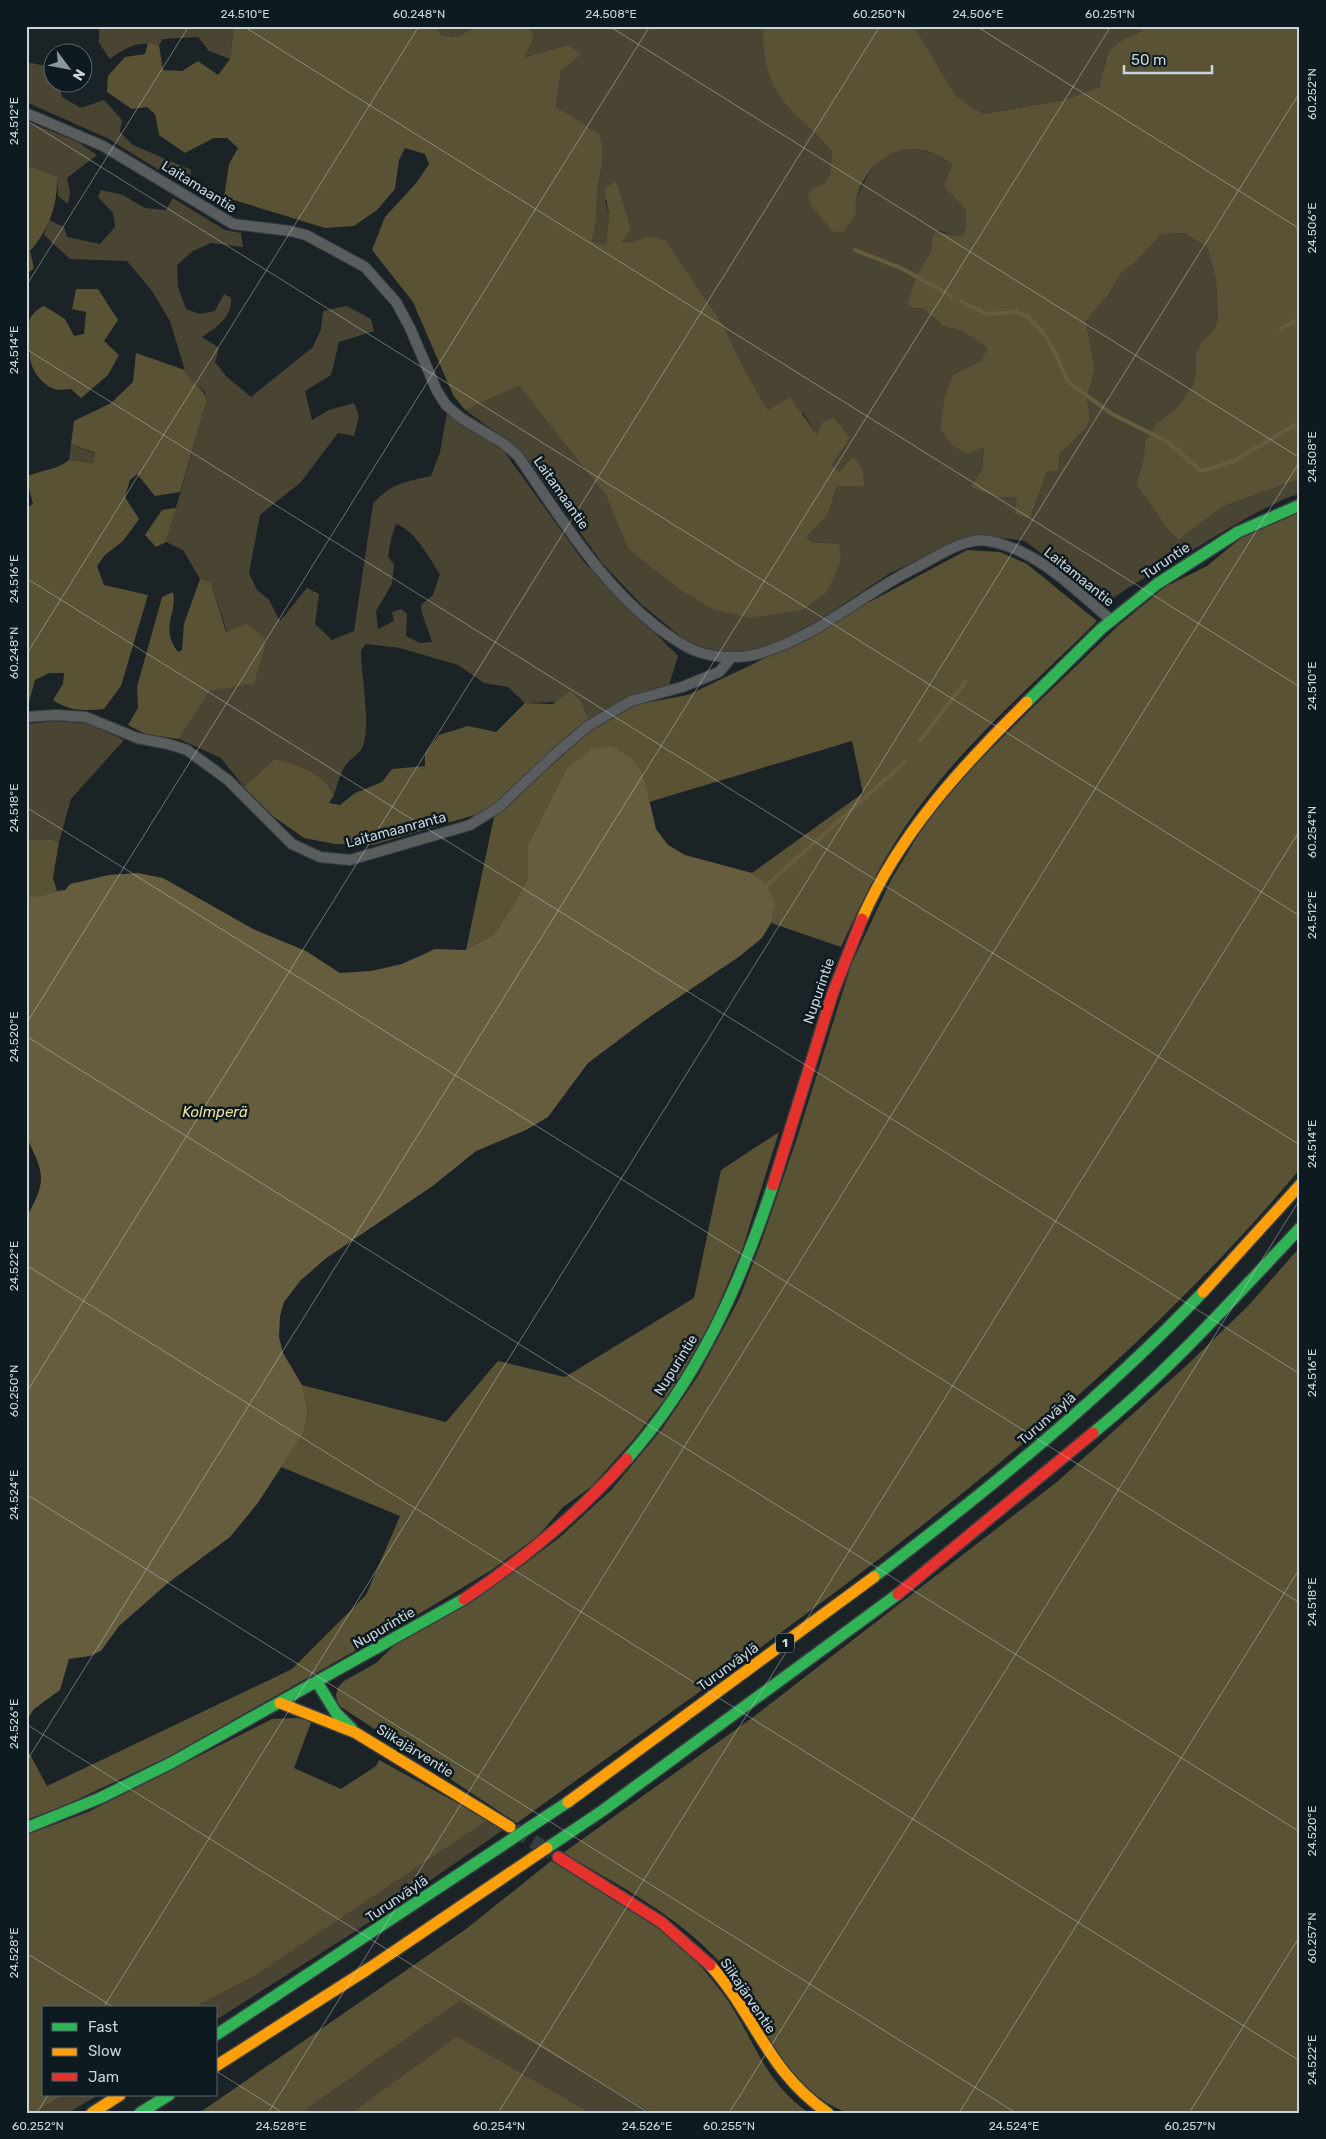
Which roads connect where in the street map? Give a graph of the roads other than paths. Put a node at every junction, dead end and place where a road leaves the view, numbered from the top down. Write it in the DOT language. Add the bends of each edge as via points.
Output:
graph roads {
  1 [pos="26,113"];
  2 [pos="1300,505"];
  3 [pos="1111,620"];
  4 [pos="732,657"];
  5 [pos="1065,665"];
  6 [pos="26,717"];
  7 [pos="1300,1185"];
  8 [pos="1300,1228"];
  9 [pos="318,1682"];
  10 [pos="280,1703"];
  11 [pos="356,1733"];
  12 [pos="510,1827"];
  13 [pos="26,1828"];
  14 [pos="558,1857"];
  15 [pos="218,2034"];
  16 [pos="218,2065"];
  17 [pos="118,2096"];
  18 [pos="167,2096"];
  19 [pos="92,2113"];
  20 [pos="140,2113"];
  21 [pos="828,2113"];
  1 -- 4 [label="street, Laitamaantie" via="103,146 233,224 306,235 366,267 396,302 446,405 518,456 585,552 637,610 688,648"];
  2 -- 3 [label="main road, Turuntie" via="1241,530 1170,575"];
  3 -- 4 [label="street, Laitamaantie" via="1046,566 1019,549 987,540 964,544 898,576 806,634 760,653"];
  3 -- 5 [label="main road, Turuntie"];
  4 -- 6 [label="street, Laitamaanranta" via="719,672 682,687 631,701 588,726 499,808 470,825 350,860 320,857 292,844 228,780 187,750 137,738 86,717"];
  5 -- 9 [label="main road, Nupurintie" via="944,787 900,845 874,890 830,1001 762,1222 736,1286 690,1374 645,1439 564,1521 477,1590"];
  7 -- 15 [label="main road, Turunväylä / 1" via="1263,1230 1183,1314 1098,1394 991,1486 876,1576 583,1792"];
  8 -- 16 [label="main road, 1" via="1202,1332 1116,1415 895,1596 602,1811 368,1969"];
  9 -- 10 [label="main road, Nupurintie"];
  9 -- 11 [label="main road" via="336,1713"];
  10 -- 11 [label="main road"];
  10 -- 13 [label="main road, Nupurintie" via="161,1770"];
  11 -- 12 [label="main road, Siikajärventie"];
  14 -- 21 [label="main road, Siikajärventie" via="646,1911 696,1949 731,1992 789,2082"];
  17 -- 19 [label="main road"];
  18 -- 20 [label="main road"];
}
